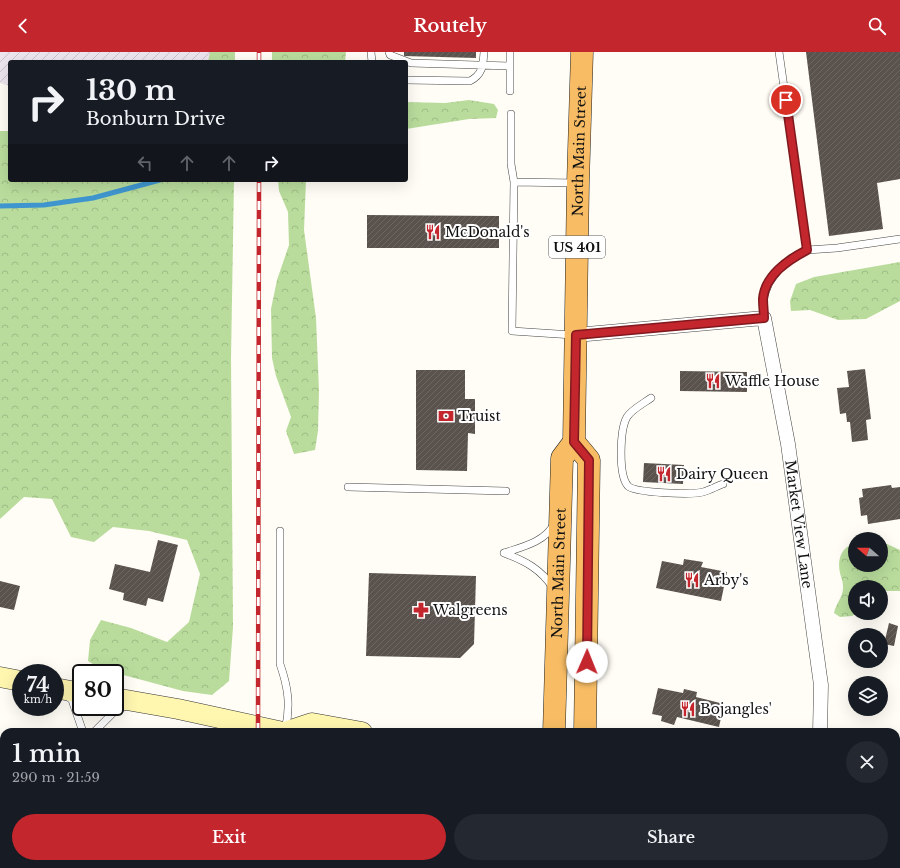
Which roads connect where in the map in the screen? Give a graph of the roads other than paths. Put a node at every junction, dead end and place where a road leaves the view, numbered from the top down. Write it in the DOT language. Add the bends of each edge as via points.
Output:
graph roads {
  1 [pos="389,52"];
  2 [pos="484,52"];
  3 [pos="510,52"];
  4 [pos="582,52"];
  5 [pos="779,52"];
  6 [pos="403,60"];
  7 [pos="408,62"];
  8 [pos="483,65"];
  9 [pos="510,66"];
  10 [pos="408,80"];
  11 [pos="510,91"];
  12 [pos="511,114"];
  13 [pos="514,182"];
  14 [pos="578,183"];
  15 [pos="900,239"];
  16 [pos="807,250"];
  17 [pos="764,318"];
  18 [pos="576,335"];
  19 [pos="651,398"];
  20 [pos="574,442"];
  21 [pos="723,484"];
  22 [pos="348,487"];
  23 [pos="506,491"];
  24 [pos="560,512"];
  25 [pos="280,531"];
  26 [pos="559,598"];
  27 [pos="0,677"];
  28 [pos="12,679"];
  29 [pos="64,694"];
  30 [pos="124,700"];
  31 [pos="136,702"];
  32 [pos="82,728"];
  33 [pos="98,728"];
  34 [pos="264,728"];
  35 [pos="285,728"];
  36 [pos="296,728"];
  37 [pos="340,728"];
  38 [pos="554,728"];
  39 [pos="586,728"];
  40 [pos="820,728"];
  1 -- 6 [label="lane" via="390,55"];
  2 -- 8 [label="lane"];
  3 -- 9 [label="lane"];
  4 -- 14 [label="highway, North Main Street / US 401"];
  5 -- 16 [label="lane"];
  7 -- 8 [label="lane"];
  8 -- 9 [label="lane"];
  8 -- 10 [label="lane" via="478,77 470,81"];
  9 -- 11 [label="lane"];
  12 -- 13 [label="lane" via="511,164"];
  13 -- 14 [label="lane"];
  13 -- 18 [label="lane" via="512,331"];
  14 -- 18 [label="highway, North Main Street / US 401"];
  15 -- 16 [label="lane"];
  16 -- 17 [label="lane" via="791,258 768,283 763,298"];
  17 -- 18 [label="street"];
  17 -- 40 [label="street, Market View Lane" via="788,444 816,642 821,685"];
  18 -- 20 [label="highway, North Main Street / US 401"];
  19 -- 21 [label="lane" via="627,416 622,435 621,458 624,479 629,486 644,492 703,492"];
  20 -- 24 [label="highway, North Main Street" via="562,458"];
  20 -- 39 [label="highway, North Main Street" via="589,460"];
  22 -- 23 [label="lane"];
  24 -- 26 [label="highway, North Main Street"];
  24 -- 26 [label="lane" via="550,531 530,545 504,553 527,562 546,577"];
  25 -- 35 [label="lane" via="280,664 287,684 289,712"];
  26 -- 38 [label="highway, North Main Street"];
  27 -- 28 [label="main road"];
  29 -- 32 [label="lane" via="72,700"];
  30 -- 31 [label="main road"];
  31 -- 33 [label="lane" via="116,710"];
  31 -- 34 [label="main road"];
  36 -- 37 [label="main road" via="312,723"];
}
